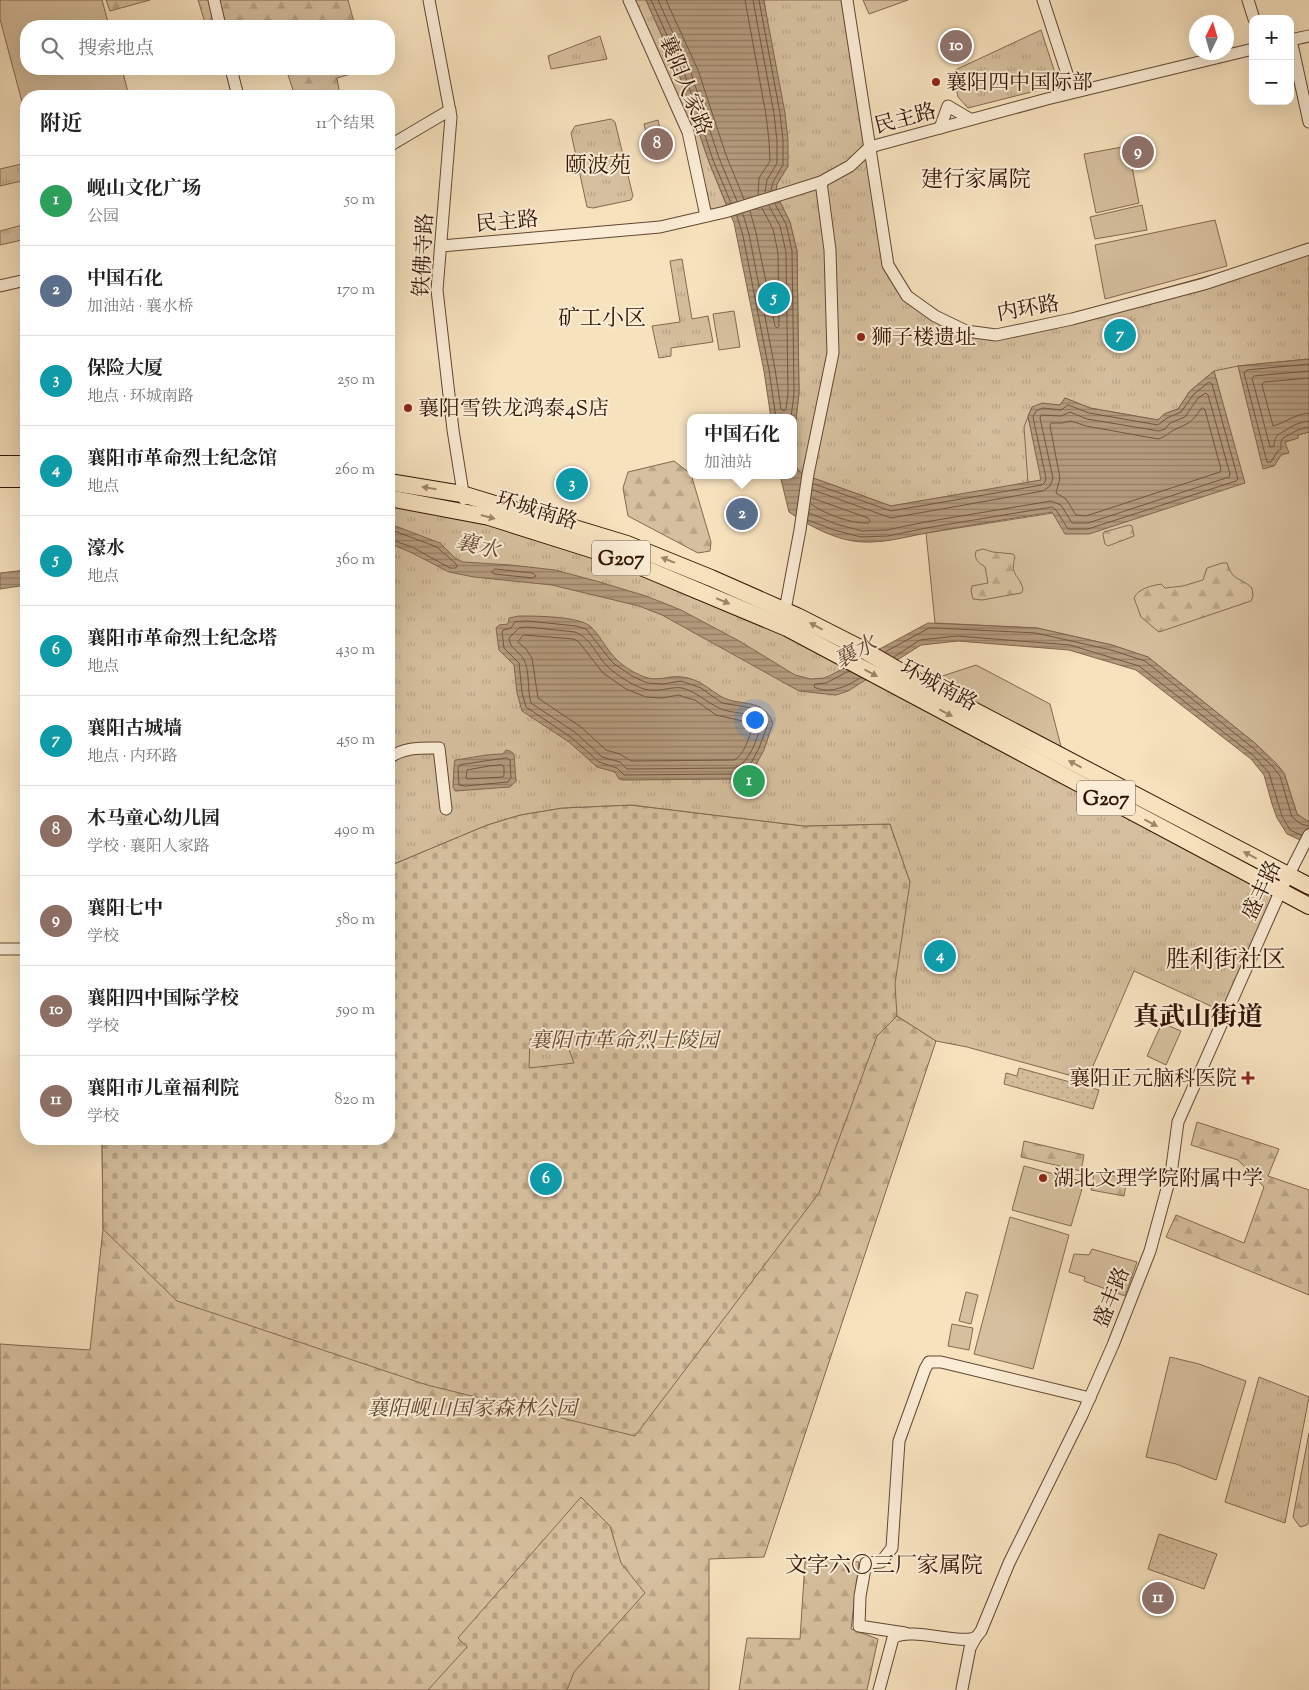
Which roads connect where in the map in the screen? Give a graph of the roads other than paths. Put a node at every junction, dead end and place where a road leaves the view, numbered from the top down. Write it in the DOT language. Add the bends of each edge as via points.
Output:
graph roads {
  1 [pos="214,0"];
  2 [pos="429,0"];
  3 [pos="629,0"];
  4 [pos="847,0"];
  5 [pos="1043,0"];
  6 [pos="1248,0"];
  7 [pos="1253,15"];
  8 [pos="219,20"];
  9 [pos="1309,36"];
  10 [pos="1294,39"];
  11 [pos="1249,50"];
  12 [pos="1294,54"];
  13 [pos="233,75"];
  14 [pos="236,90"];
  15 [pos="1073,92"];
  16 [pos="450,110"];
  17 [pos="970,120"];
  18 [pos="1309,122"];
  19 [pos="940,128"];
  20 [pos="395,142"];
  21 [pos="870,147"];
  22 [pos="821,182"];
  23 [pos="706,216"];
  24 [pos="441,246"];
  25 [pos="1309,249"];
  26 [pos="20,281"];
  27 [pos="0,286"];
  28 [pos="0,464"];
  29 [pos="20,464"];
  30 [pos="0,479"];
  31 [pos="20,479"];
  32 [pos="395,483"];
  33 [pos="462,494"];
  34 [pos="395,499"];
  35 [pos="467,512"];
  36 [pos="785,610"];
  37 [pos="907,684"];
  38 [pos="395,753"];
  39 [pos="446,809"];
  40 [pos="1309,834"];
  41 [pos="1288,875"];
  42 [pos="1309,886"];
  43 [pos="1281,890"];
  44 [pos="1309,906"];
  45 [pos="0,949"];
  46 [pos="20,949"];
  47 [pos="1090,1398"];
  48 [pos="918,1635"];
  49 [pos="976,1637"];
  50 [pos="962,1689"];
  51 [pos="879,1690"];
  1 -- 8 [label="street"];
  2 -- 16 [label="street, 铁佛寺路"];
  3 -- 23 [label="street, 襄阳人家路" via="688,132"];
  4 -- 21 [label="street, 内环路"];
  5 -- 15 [label="street"];
  6 -- 7 [label="street"];
  9 -- 10 [label="street"];
  11 -- 15 [label="street, 民主路"];
  12 -- 18 [label="street"];
  13 -- 14 [label="street"];
  15 -- 17 [label="street, 民主路"];
  16 -- 20 [label="street"];
  16 -- 24 [label="street, 铁佛寺路"];
  17 -- 19 [label="street, 民主路"];
  17 -- 19 [label="street" via="948,106"];
  19 -- 21 [label="street, 民主路"];
  21 -- 22 [label="street, 民主路" via="850,166"];
  21 -- 25 [label="street, 内环路" via="888,265 907,296 935,316 966,331 996,335 1072,319 1212,281"];
  22 -- 23 [label="street, 民主路"];
  22 -- 36 [label="street" via="830,250 833,353"];
  23 -- 24 [label="street, 民主路" via="660,227"];
  24 -- 33 [label="street, 铁佛寺路" via="437,290"];
  26 -- 27 [label="street"];
  28 -- 29 [label="highway"];
  30 -- 31 [label="highway"];
  33 -- 32 [label="highway, 环城南路, one-way"];
  33 -- 35 [label="street, 铁佛寺路"];
  36 -- 33 [label="highway, 环城南路, one-way" via="627,544"];
  34 -- 35 [label="highway, 环城南路 / G207"];
  35 -- 37 [label="highway, 环城南路 / G207, one-way" via="622,558 787,628 840,656"];
  37 -- 36 [label="highway, 环城南路, one-way" via="860,648"];
  41 -- 37 [label="highway, 环城南路, one-way"];
  37 -- 43 [label="highway, 环城南路 / G207, one-way"];
  38 -- 39 [label="street" via="439,748"];
  40 -- 41 [label="street, 盛丰路"];
  41 -- 42 [label="highway, 环城南路"];
  41 -- 43 [label="street, 盛丰路"];
  43 -- 44 [label="highway, 环城南路 / G207"];
  43 -- 47 [label="street, 盛丰路" via="1178,1122 1171,1174 1150,1251"];
  45 -- 46 [label="street"];
  47 -- 48 [label="street" via="941,1362 929,1362 899,1441 892,1548 881,1562 866,1564 860,1596 859,1626"];
  47 -- 49 [label="street, 盛丰路"];
  48 -- 49 [label="street" via="968,1640"];
  48 -- 51 [label="street" via="897,1635 893,1638"];
  49 -- 50 [label="street, 盛丰路" via="970,1648"];
}
